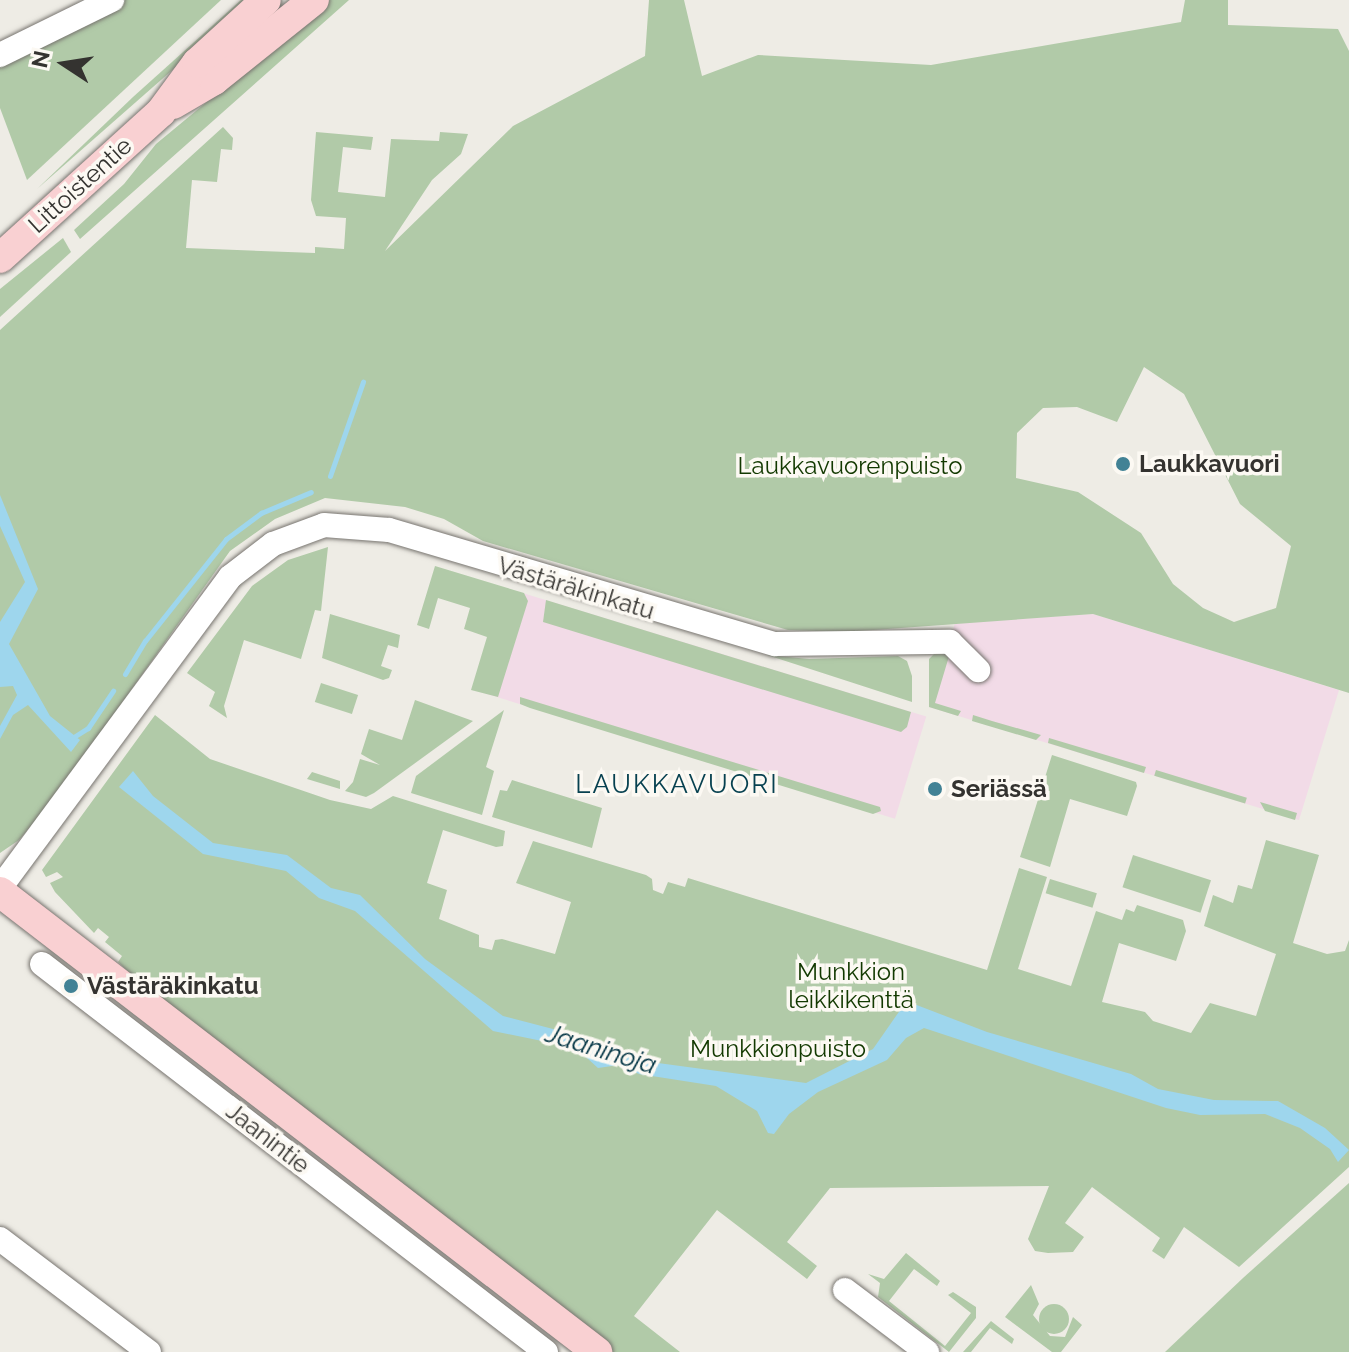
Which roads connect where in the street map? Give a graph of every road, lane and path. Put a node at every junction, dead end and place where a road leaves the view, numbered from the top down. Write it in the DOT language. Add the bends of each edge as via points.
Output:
graph roads {
  1 [pos="112,0"];
  2 [pos="266,0"];
  3 [pos="314,0"];
  4 [pos="0,55"];
  5 [pos="161,112"];
  6 [pos="0,258"];
  7 [pos="978,670"];
  8 [pos="0,890"];
  9 [pos="42,964"];
  10 [pos="108,996"];
  11 [pos="0,1239"];
  12 [pos="479,1262"];
  13 [pos="461,1287"];
  14 [pos="845,1290"];
  15 [pos="149,1352"];
  16 [pos="546,1352"];
  17 [pos="597,1352"];
  18 [pos="927,1352"];
  1 -- 4 [label="street"];
  2 -- 5 [label="main road, Littoistentie" via="197,63"];
  3 -- 5 [label="main road, Littoistentie" via="214,80"];
  5 -- 6 [label="main road, Littoistentie"];
  7 -- 8 [label="street, Västäräkinkatu" via="950,642 775,644 389,530 324,525 273,544 230,577"];
  8 -- 10 [label="main road, Jaanintie"];
  9 -- 10 [label="street"];
  10 -- 12 [label="main road, Jaanintie"];
  10 -- 13 [label="street, Jaanintie"];
  11 -- 15 [label="street"];
  12 -- 13 [label="street"];
  12 -- 17 [label="main road, Jaanintie"];
  13 -- 16 [label="street, Jaanintie"];
  14 -- 18 [label="street"];
}
